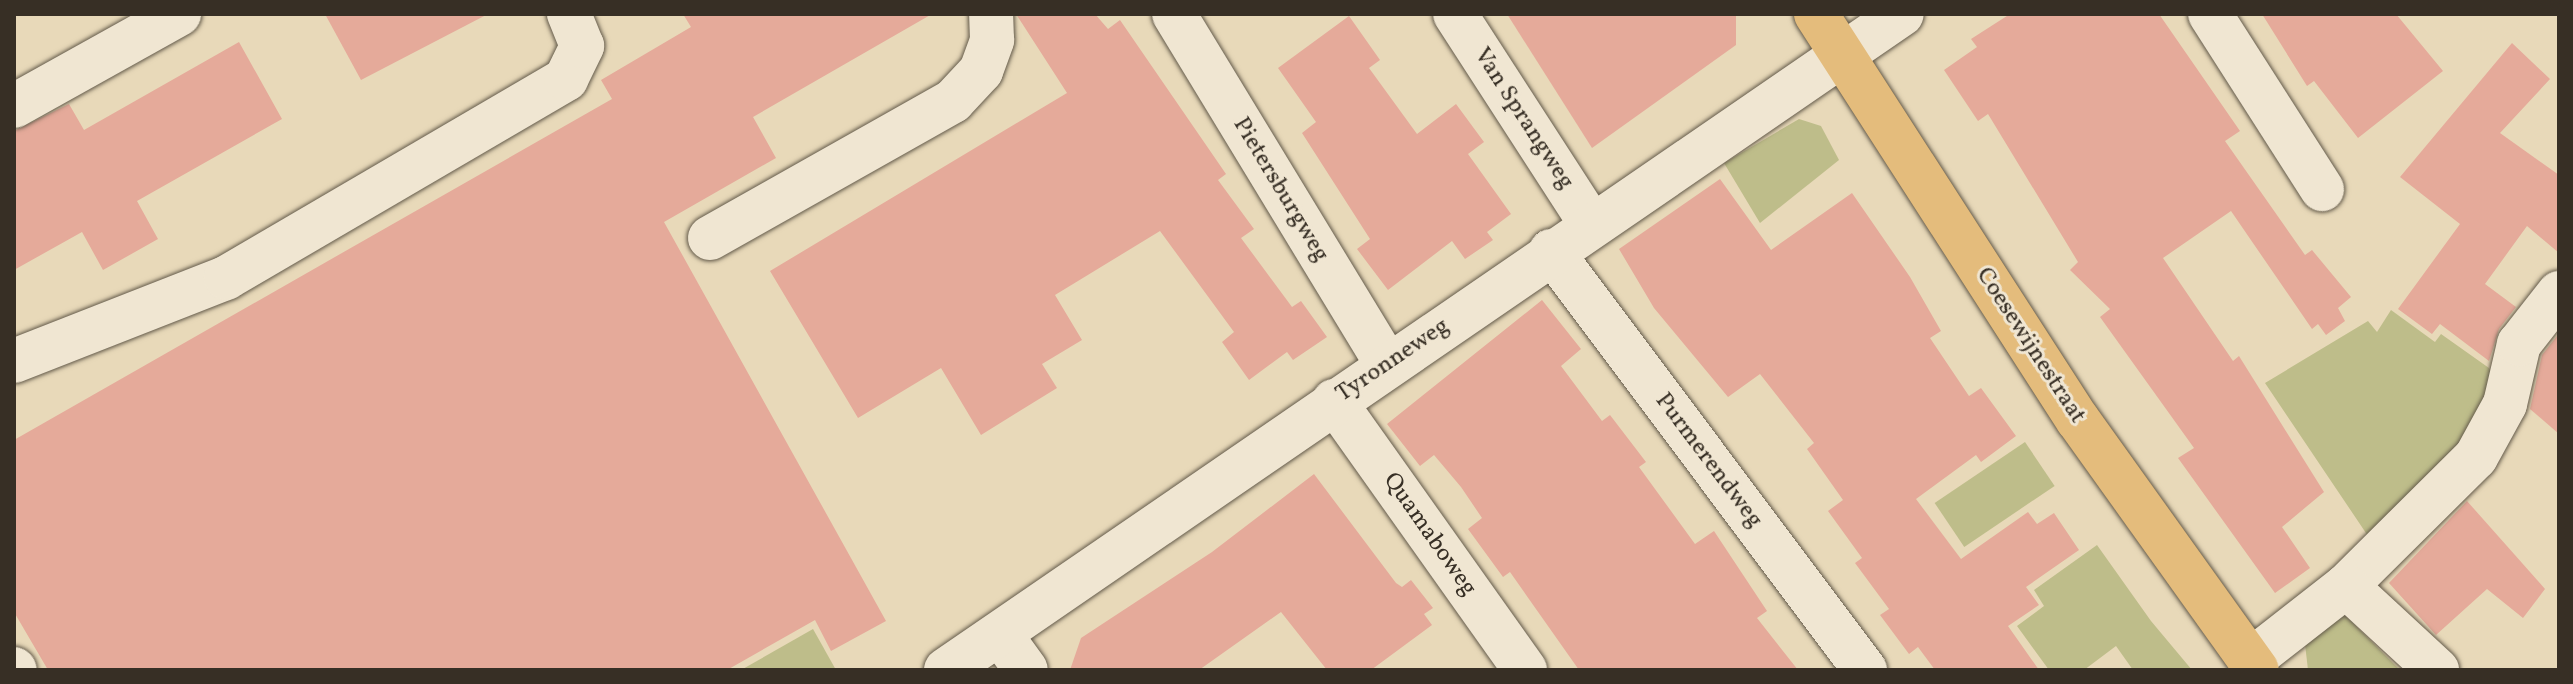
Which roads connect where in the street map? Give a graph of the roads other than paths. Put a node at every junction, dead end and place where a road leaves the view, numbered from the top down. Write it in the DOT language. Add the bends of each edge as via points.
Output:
graph roads {
  1 [pos="179,14"];
  2 [pos="569,14"];
  3 [pos="991,14"];
  4 [pos="1174,14"];
  5 [pos="1455,14"];
  6 [pos="1816,14"];
  7 [pos="1902,14"];
  8 [pos="2210,14"];
  9 [pos="1842,55"];
  10 [pos="14,106"];
  11 [pos="2322,189"];
  12 [pos="1591,224"];
  13 [pos="710,238"];
  14 [pos="1551,251"];
  15 [pos="2559,293"];
  16 [pos="14,361"];
  17 [pos="1387,365"];
  18 [pos="1334,401"];
  19 [pos="2346,586"];
  20 [pos="1000,634"];
  21 [pos="2253,666"];
  22 [pos="946,670"];
  23 [pos="1026,670"];
  24 [pos="1525,670"];
  25 [pos="1865,670"];
  26 [pos="2437,670"];
  1 -- 10 [label="street"];
  2 -- 16 [label="street" via="582,46 573,70 553,88 226,278"];
  3 -- 13 [label="street" via="992,40 981,71 953,101"];
  4 -- 17 [label="street, Pietersburgweg"];
  5 -- 12 [label="street, Van Sprangweg"];
  6 -- 9 [label="main road, Coesewijnestraat"];
  7 -- 9 [label="street, Tyronneweg"];
  8 -- 11 [label="street"];
  9 -- 12 [label="street, Tyronneweg"];
  9 -- 21 [label="main road, Coesewijnestraat" via="2078,420"];
  12 -- 14 [label="street, Tyronneweg"];
  14 -- 17 [label="street, Tyronneweg"];
  14 -- 25 [label="street, Purmerendweg"];
  15 -- 19 [label="street" via="2519,344 2505,404 2476,457"];
  17 -- 18 [label="street, Tyronneweg"];
  18 -- 20 [label="street, Tyronneweg"];
  18 -- 24 [label="street, Quamaboweg"];
  19 -- 21 [label="street"];
  19 -- 26 [label="street"];
  20 -- 22 [label="street, Tyronneweg"];
  20 -- 23 [label="street"];
}
